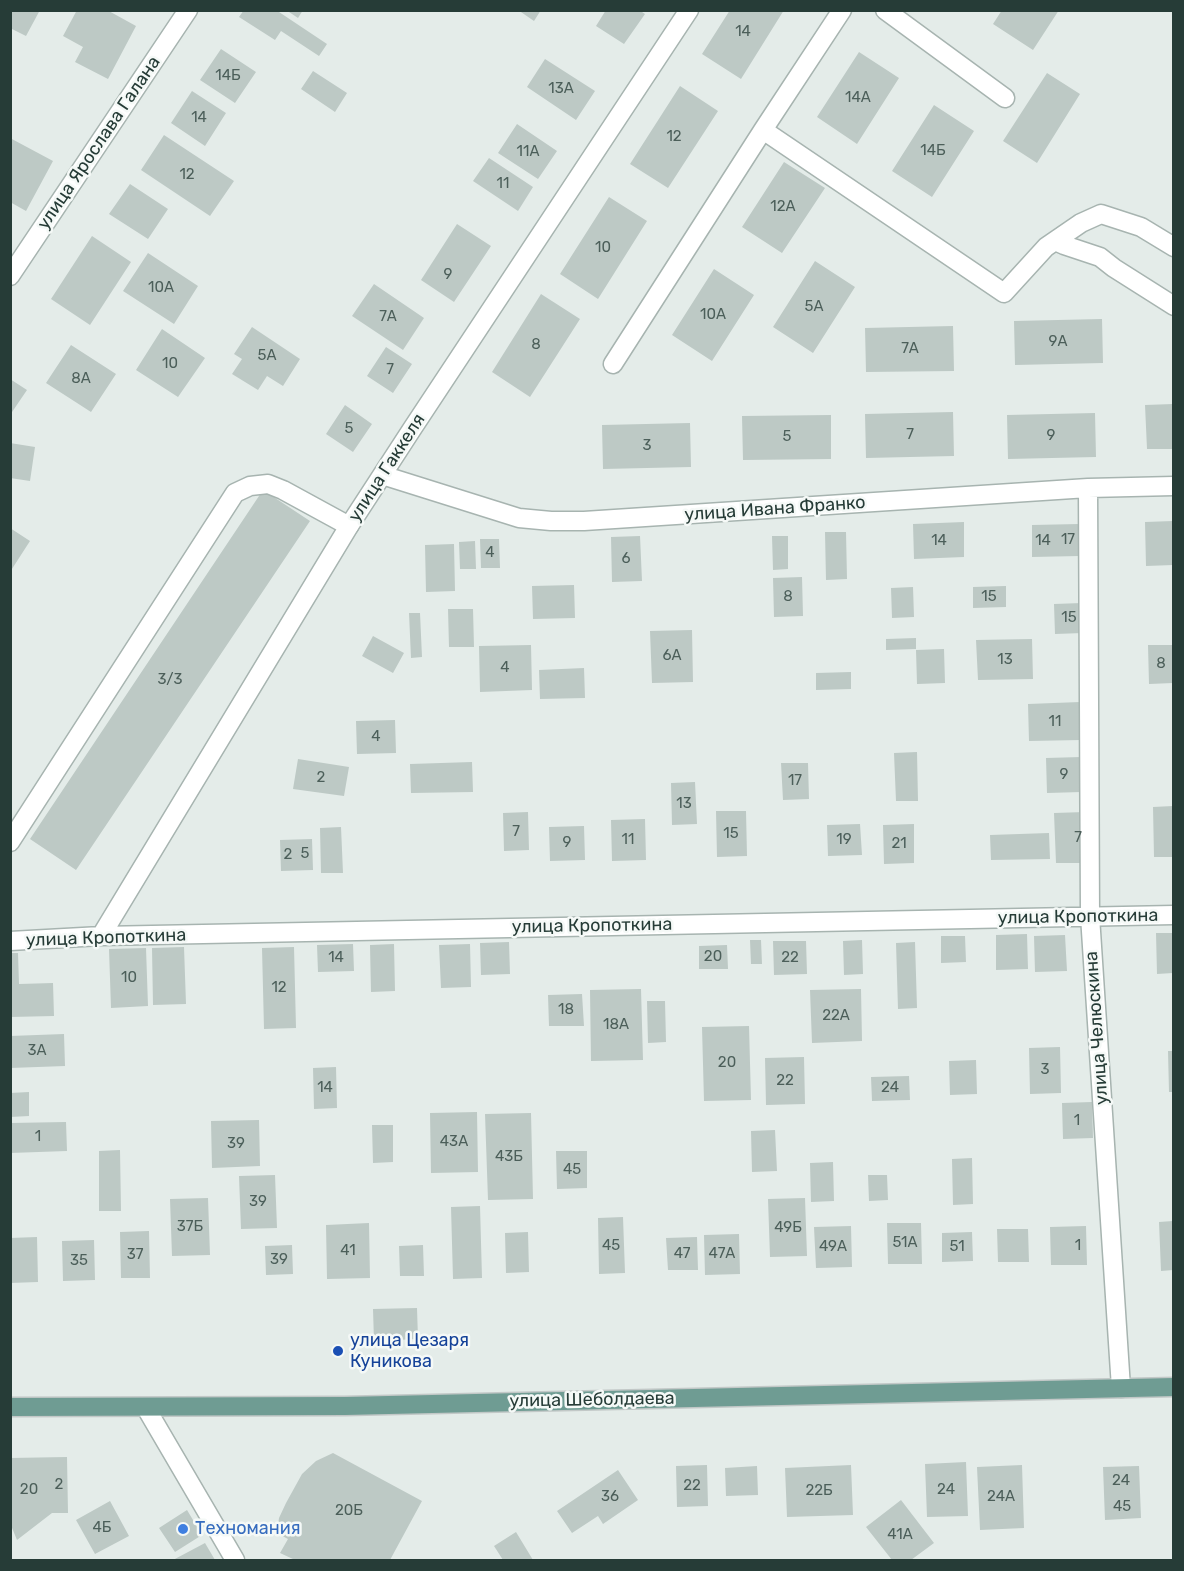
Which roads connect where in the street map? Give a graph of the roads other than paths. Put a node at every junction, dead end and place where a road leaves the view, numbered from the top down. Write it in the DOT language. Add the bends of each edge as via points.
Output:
graph roads {
  1 [pos="189,10"];
  2 [pos="689,10"];
  3 [pos="842,10"];
  4 [pos="885,10"];
  5 [pos="1005,98"];
  6 [pos="763,130"];
  7 [pos="1055,241"];
  8 [pos="1173,247"];
  9 [pos="10,276"];
  10 [pos="1173,306"];
  11 [pos="613,364"];
  12 [pos="382,475"];
  13 [pos="1173,486"];
  14 [pos="1088,488"];
  15 [pos="349,526"];
  16 [pos="10,842"];
  17 [pos="1173,915"];
  18 [pos="1090,916"];
  19 [pos="101,936"];
  20 [pos="10,941"];
  21 [pos="1173,1387"];
  22 [pos="1120,1388"];
  23 [pos="10,1407"];
  24 [pos="146,1408"];
  25 [pos="236,1560"];
  1 -- 9 [label="street, улица Ярослава Галана"];
  2 -- 12 [label="street, улица Гаккеля"];
  3 -- 6 [label="street"];
  4 -- 5 [label="street"];
  6 -- 7 [label="street" via="1004,293"];
  6 -- 11 [label="street"];
  7 -- 8 [label="street" via="1101,214 1141,226"];
  7 -- 10 [label="street" via="1100,257"];
  12 -- 14 [label="street, улица Ивана Франко" via="519,518 551,521"];
  12 -- 15 [label="street, улица Гаккеля"];
  13 -- 14 [label="street, улица Ивана Франко"];
  14 -- 18 [label="street, улица Челюскина"];
  15 -- 16 [label="street" via="268,484 235,493"];
  15 -- 19 [label="street, улица Гаккеля"];
  17 -- 18 [label="street, улица Кропоткина"];
  18 -- 19 [label="street, улица Кропоткина"];
  18 -- 22 [label="street, улица Челюскина"];
  19 -- 20 [label="street, улица Кропоткина"];
  21 -- 22 [label="main road, улица Шеболдаева"];
  22 -- 24 [label="main road, улица Шеболдаева"];
  23 -- 24 [label="main road, улица Шеболдаева"];
  24 -- 25 [label="street"];
}
